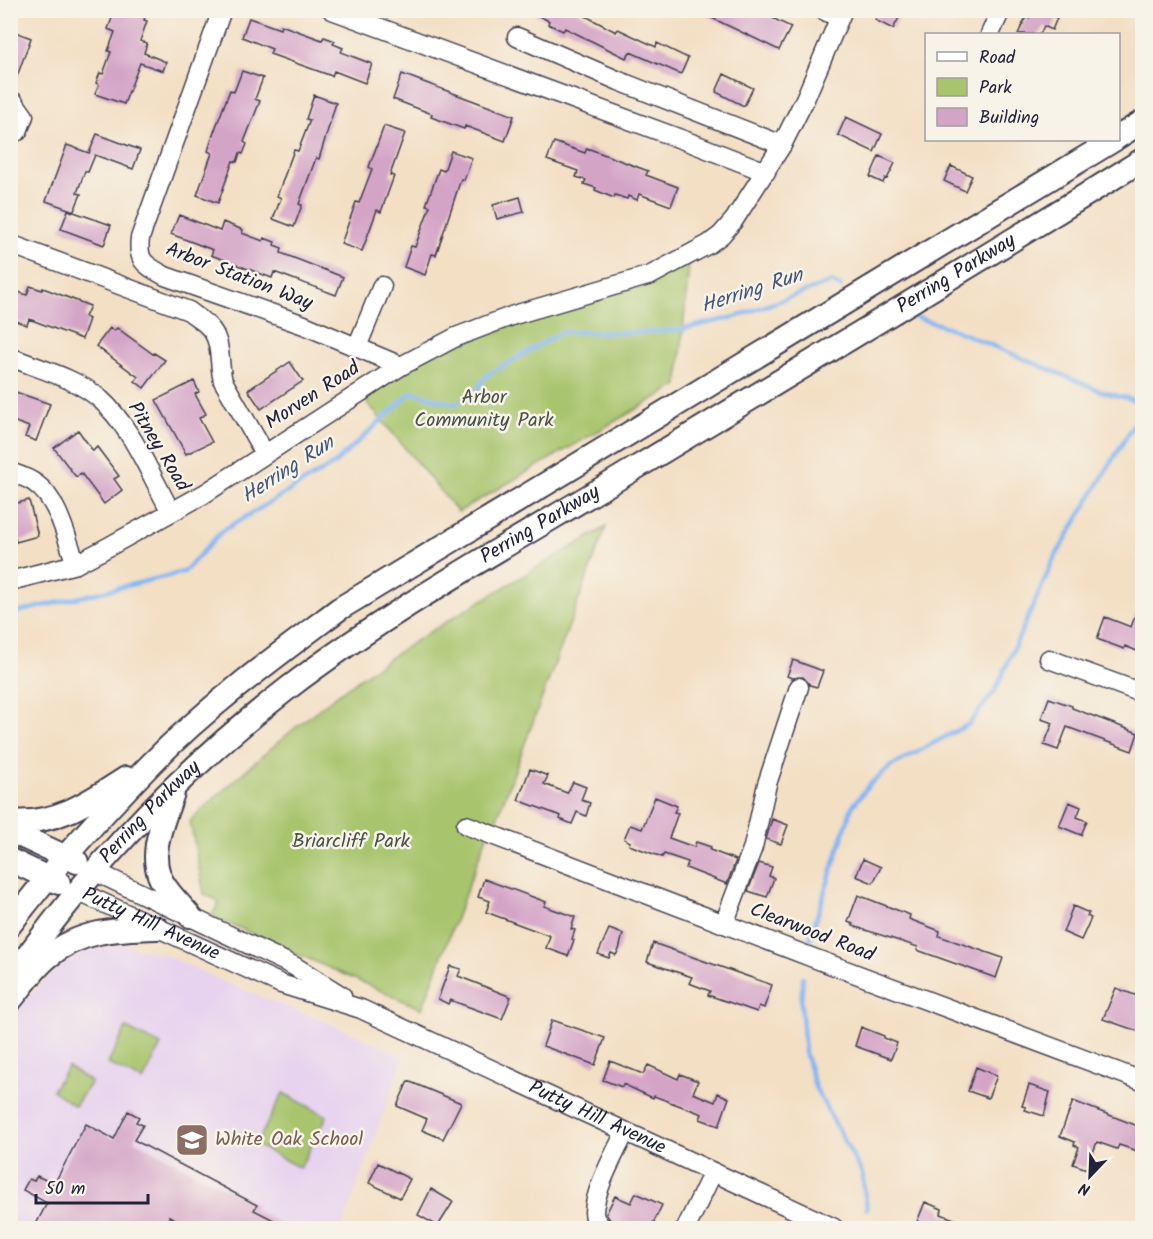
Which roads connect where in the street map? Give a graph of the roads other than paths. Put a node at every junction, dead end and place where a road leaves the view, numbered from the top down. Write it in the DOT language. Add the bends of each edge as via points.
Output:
graph roads {
  1 [pos="222,10"];
  2 [pos="332,10"];
  3 [pos="1001,10"];
  4 [pos="835,13"];
  5 [pos="990,33"];
  6 [pos="518,37"];
  7 [pos="10,101"];
  8 [pos="1143,122"];
  9 [pos="10,134"];
  10 [pos="1120,136"];
  11 [pos="1112,141"];
  12 [pos="782,145"];
  13 [pos="1143,160"];
  14 [pos="766,172"];
  15 [pos="10,244"];
  16 [pos="382,286"];
  17 [pos="357,347"];
  18 [pos="10,357"];
  19 [pos="401,366"];
  20 [pos="265,454"];
  21 [pos="10,472"];
  22 [pos="171,512"];
  23 [pos="76,564"];
  24 [pos="10,581"];
  25 [pos="1049,658"];
  26 [pos="799,687"];
  27 [pos="1143,693"];
  28 [pos="153,762"];
  29 [pos="176,786"];
  30 [pos="10,820"];
  31 [pos="466,825"];
  32 [pos="10,831"];
  33 [pos="65,857"];
  34 [pos="10,860"];
  35 [pos="94,871"];
  36 [pos="47,878"];
  37 [pos="76,891"];
  38 [pos="190,916"];
  39 [pos="724,924"];
  40 [pos="10,925"];
  41 [pos="157,928"];
  42 [pos="10,981"];
  43 [pos="10,1001"];
  44 [pos="361,1009"];
  45 [pos="1143,1081"];
  46 [pos="625,1131"];
  47 [pos="713,1172"];
  48 [pos="603,1228"];
  49 [pos="686,1228"];
  50 [pos="834,1228"];
  1 -- 17 [label="street, Arbor Station Way" via="140,238 139,254 148,266 165,276"];
  2 -- 14 [label="street"];
  3 -- 5 [label="street"];
  4 -- 12 [label="street, Morven Road" via="802,107"];
  6 -- 12 [label="street"];
  7 -- 9 [label="street" via="24,116 18,131"];
  8 -- 10 [label="main road"];
  11 -- 28 [label="main road, Perring Parkway" via="339,609 270,660"];
  12 -- 14 [label="street, Morven Road"];
  13 -- 29 [label="main road, Perring Parkway" via="407,607 290,687 231,734"];
  14 -- 19 [label="street, Morven Road" via="721,235 690,256 651,275 477,328"];
  15 -- 20 [label="street" via="189,311 209,327 218,344 223,381"];
  16 -- 17 [label="street, Morven Road"];
  17 -- 19 [label="street, Arbor Station Way"];
  18 -- 22 [label="street, Pitney Road" via="76,383 98,398 129,435"];
  19 -- 20 [label="street, Morven Road"];
  20 -- 22 [label="street, Morven Road"];
  21 -- 23 [label="street" via="37,484 47,494"];
  22 -- 23 [label="street, Morven Road"];
  23 -- 24 [label="street, Morven Road"];
  25 -- 27 [label="street"];
  26 -- 39 [label="street" via="767,784 753,847"];
  28 -- 30 [label="main road" via="62,815 22,822"];
  28 -- 33 [label="main road, Perring Parkway"];
  29 -- 35 [label="main road, Perring Parkway"];
  29 -- 38 [label="main road" via="160,832 157,869 163,883"];
  31 -- 39 [label="street, Clearwood Road"];
  32 -- 33 [label="main road, Putty Hill Avenue"];
  33 -- 35 [label="main road, Putty Hill Avenue"];
  33 -- 36 [label="main road, Perring Parkway"];
  34 -- 36 [label="main road, Putty Hill Avenue"];
  35 -- 37 [label="main road, Perring Parkway"];
  35 -- 38 [label="street, Putty Hill Avenue"];
  36 -- 37 [label="main road, Putty Hill Avenue"];
  36 -- 40 [label="main road, Perring Parkway"];
  37 -- 41 [label="street, Putty Hill Avenue"];
  37 -- 42 [label="main road, Perring Parkway"];
  38 -- 44 [label="street, Putty Hill Avenue" via="294,966"];
  39 -- 45 [label="street, Clearwood Road"];
  41 -- 43 [label="main road" via="104,931 61,947"];
  41 -- 44 [label="street, Putty Hill Avenue" via="280,984"];
  44 -- 46 [label="street, Putty Hill Avenue"];
  46 -- 47 [label="street, Putty Hill Avenue"];
  46 -- 48 [label="street" via="597,1198 594,1214"];
  47 -- 49 [label="street"];
  47 -- 50 [label="street, Putty Hill Avenue"];
}
